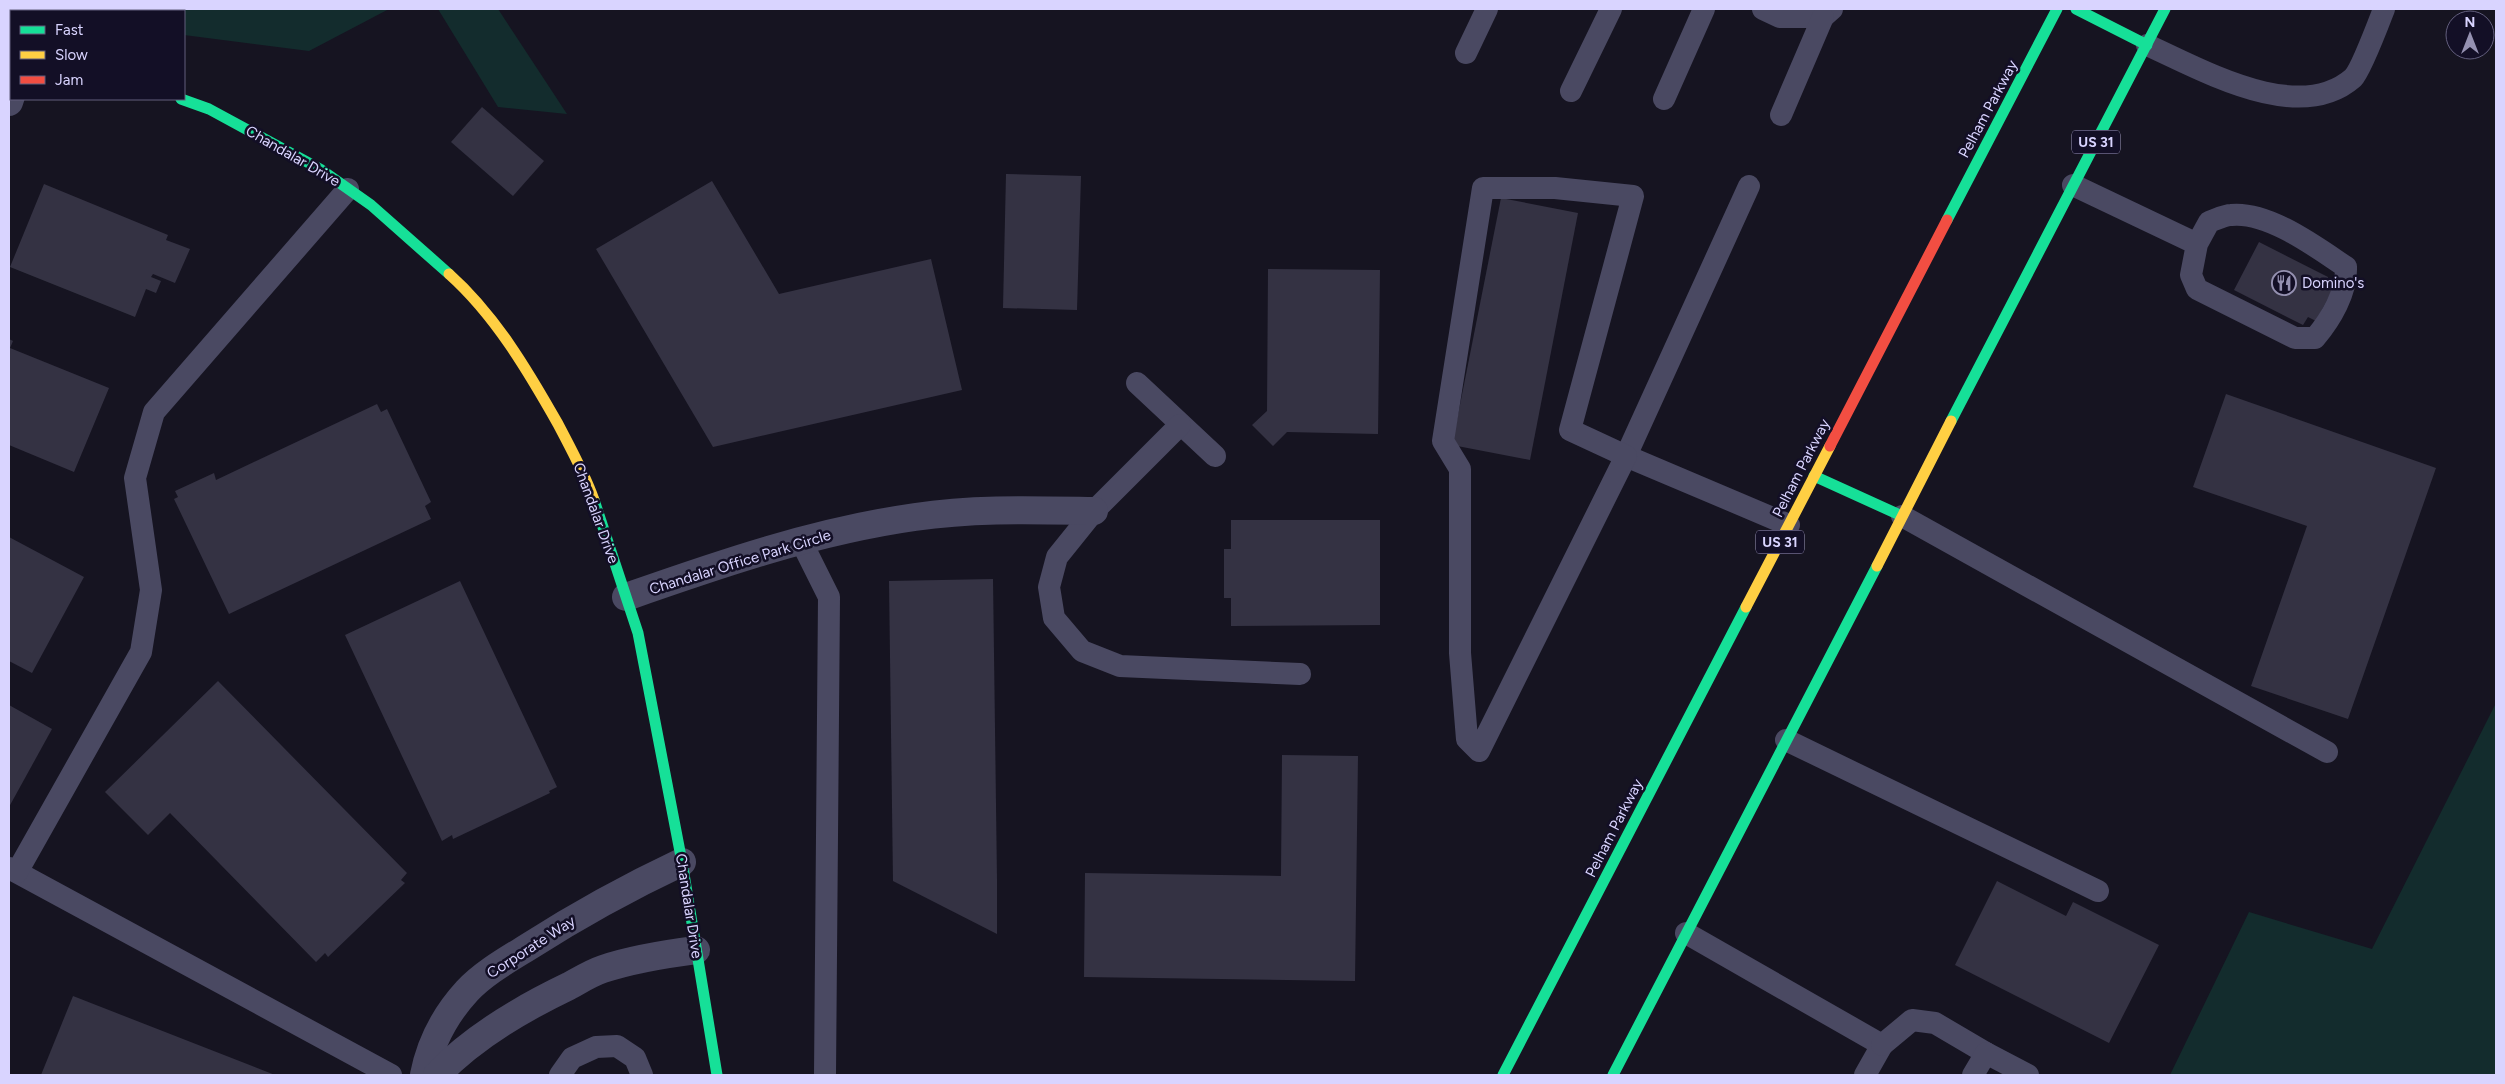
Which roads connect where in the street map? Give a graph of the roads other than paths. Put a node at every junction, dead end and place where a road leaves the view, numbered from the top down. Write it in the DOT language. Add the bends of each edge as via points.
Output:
graph roads {
  1 [pos="1487,9"];
  2 [pos="1611,9"];
  3 [pos="1704,9"];
  4 [pos="1763,9"];
  5 [pos="2057,9"];
  6 [pos="2076,9"];
  7 [pos="2165,9"];
  8 [pos="2384,9"];
  9 [pos="1828,13"];
  10 [pos="2147,45"];
  11 [pos="1466,53"];
  12 [pos="1571,91"];
  13 [pos="1664,99"];
  14 [pos="184,100"];
  15 [pos="1781,115"];
  16 [pos="2073,185"];
  17 [pos="1749,186"];
  18 [pos="348,189"];
  19 [pos="2197,244"];
  20 [pos="1137,383"];
  21 [pos="1180,424"];
  22 [pos="1215,456"];
  23 [pos="1626,456"];
  24 [pos="1814,476"];
  25 [pos="1094,511"];
  26 [pos="1902,516"];
  27 [pos="1788,525"];
  28 [pos="801,540"];
  29 [pos="626,597"];
  30 [pos="1300,674"];
  31 [pos="1786,740"];
  32 [pos="2327,752"];
  33 [pos="682,862"];
  34 [pos="13,870"];
  35 [pos="2098,891"];
  36 [pos="1686,933"];
  37 [pos="696,950"];
  38 [pos="1882,1046"];
  39 [pos="1986,1053"];
  40 [pos="391,1075"];
  41 [pos="424,1075"];
  42 [pos="437,1075"];
  43 [pos="560,1075"];
  44 [pos="642,1075"];
  45 [pos="717,1075"];
  46 [pos="826,1075"];
  47 [pos="1503,1075"];
  48 [pos="1612,1075"];
  49 [pos="1865,1075"];
  50 [pos="1974,1075"];
  51 [pos="2028,1075"];
  1 -- 11 [label="lane"];
  2 -- 12 [label="lane"];
  3 -- 13 [label="lane"];
  4 -- 9 [label="lane" via="1780,17"];
  5 -- 24 [label="main road, Pelham Parkway / US 31"];
  6 -- 10 [label="main road"];
  7 -- 10 [label="main road, US 31"];
  8 -- 10 [label="lane" via="2354,77 2322,96 2284,96 2229,82"];
  9 -- 15 [label="lane"];
  10 -- 16 [label="main road, US 31"];
  14 -- 18 [label="main road, Chandalar Drive" via="312,164"];
  16 -- 19 [label="lane"];
  16 -- 26 [label="main road, US 31"];
  17 -- 23 [label="lane"];
  18 -- 29 [label="main road, Chandalar Drive" via="371,205 458,282 505,338 535,383 572,451 592,495"];
  18 -- 34 [label="lane" via="154,412 135,478 151,590 141,652"];
  19 -- 19 [label="lane" via="2191,275 2197,289 2295,338 2315,338 2324,327 2346,281 2346,267 2295,233 2253,217 2230,214 2209,222"];
  20 -- 21 [label="lane"];
  21 -- 22 [label="lane"];
  21 -- 25 [label="lane"];
  23 -- 23 [label="lane" via="1613,482 1479,751 1467,739 1460,653 1460,469 1443,441 1483,188 1554,188 1634,196 1570,430"];
  23 -- 27 [label="lane"];
  24 -- 26 [label="main road"];
  24 -- 27 [label="main road, Pelham Parkway / US 31"];
  25 -- 28 [label="street, Chandalar Office Park Circle" via="1027,509 952,513 914,517"];
  25 -- 30 [label="lane" via="1057,557 1050,587 1054,618 1082,651 1120,666"];
  26 -- 31 [label="main road, US 31"];
  26 -- 32 [label="lane"];
  27 -- 47 [label="main road, Pelham Parkway / US 31"];
  28 -- 29 [label="street, Chandalar Office Park Circle"];
  28 -- 46 [label="lane" via="829,597"];
  29 -- 33 [label="main road, Chandalar Drive" via="638,633"];
  31 -- 35 [label="lane"];
  31 -- 36 [label="main road, US 31"];
  33 -- 37 [label="main road, Chandalar Drive"];
  33 -- 41 [label="street, Corporate Way" via="615,894 488,972 467,992 443,1023"];
  34 -- 40 [label="lane"];
  36 -- 38 [label="lane"];
  36 -- 48 [label="main road, US 31"];
  37 -- 42 [label="street" via="652,956 586,977 537,1001 485,1034"];
  37 -- 45 [label="main road, Chandalar Drive"];
  38 -- 39 [label="lane" via="1912,1020 1936,1023"];
  38 -- 49 [label="lane"];
  39 -- 50 [label="lane"];
  39 -- 51 [label="lane"];
  43 -- 44 [label="lane" via="572,1058 596,1047 617,1046 635,1058"];
}
